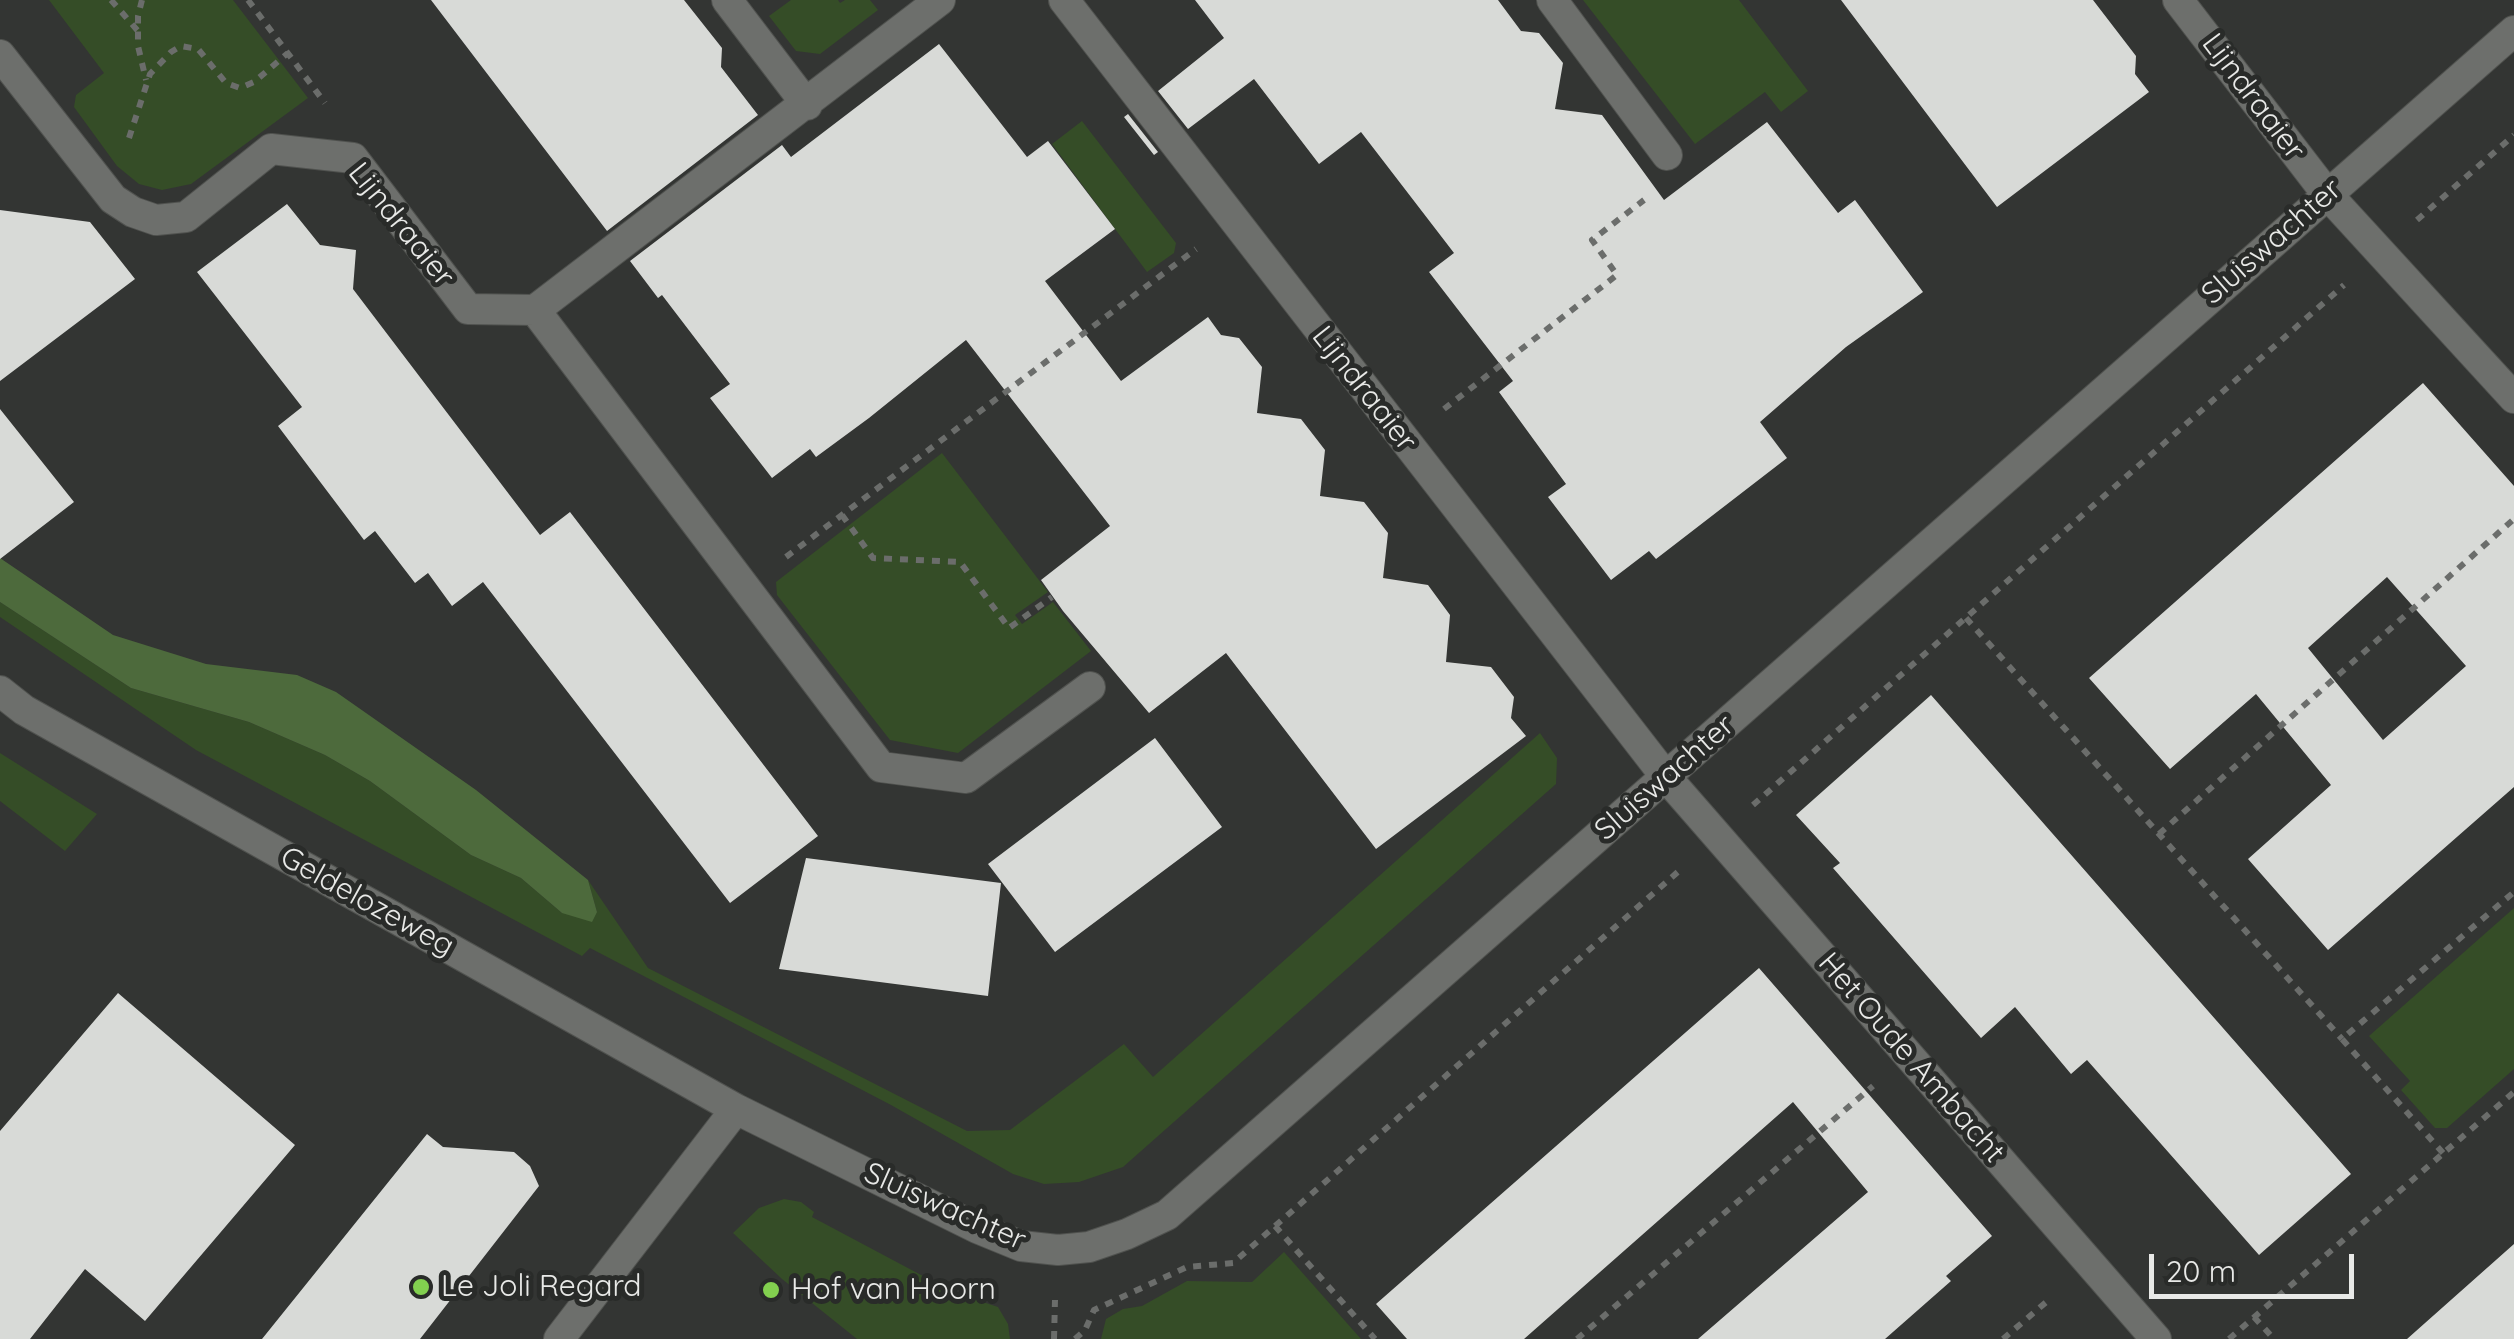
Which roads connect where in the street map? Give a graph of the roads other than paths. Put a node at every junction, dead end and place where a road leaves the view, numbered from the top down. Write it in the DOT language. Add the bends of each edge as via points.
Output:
graph roads {
  1 [pos="728,0"];
  2 [pos="940,0"];
  3 [pos="1064,0"];
  4 [pos="1552,0"];
  5 [pos="2178,0"];
  6 [pos="2514,31"];
  7 [pos="0,55"];
  8 [pos="807,104"];
  9 [pos="1667,155"];
  10 [pos="2327,194"];
  11 [pos="534,310"];
  12 [pos="2514,398"];
  13 [pos="1090,687"];
  14 [pos="0,691"];
  15 [pos="1666,777"];
  16 [pos="736,1109"];
  17 [pos="558,1339"];
  18 [pos="2156,1339"];
  1 -- 8 [label="street"];
  2 -- 8 [label="street"];
  3 -- 15 [label="street, Lijndraaier"];
  4 -- 9 [label="street"];
  5 -- 10 [label="street, Lijndraaier"];
  6 -- 10 [label="street, Sluiswachter"];
  7 -- 11 [label="street, Lijndraaier" via="113,199 133,212 156,220 186,217 271,149 354,158 468,309"];
  8 -- 11 [label="street"];
  10 -- 12 [label="street"];
  10 -- 15 [label="street, Sluiswachter"];
  11 -- 13 [label="street" via="881,767 966,778"];
  14 -- 16 [label="street, Geldelozeweg"];
  15 -- 16 [label="street, Sluiswachter" via="1167,1214 1127,1234 1074,1248 1021,1246"];
  15 -- 18 [label="street, Het Oude Ambacht"];
  16 -- 17 [label="street"];
}
